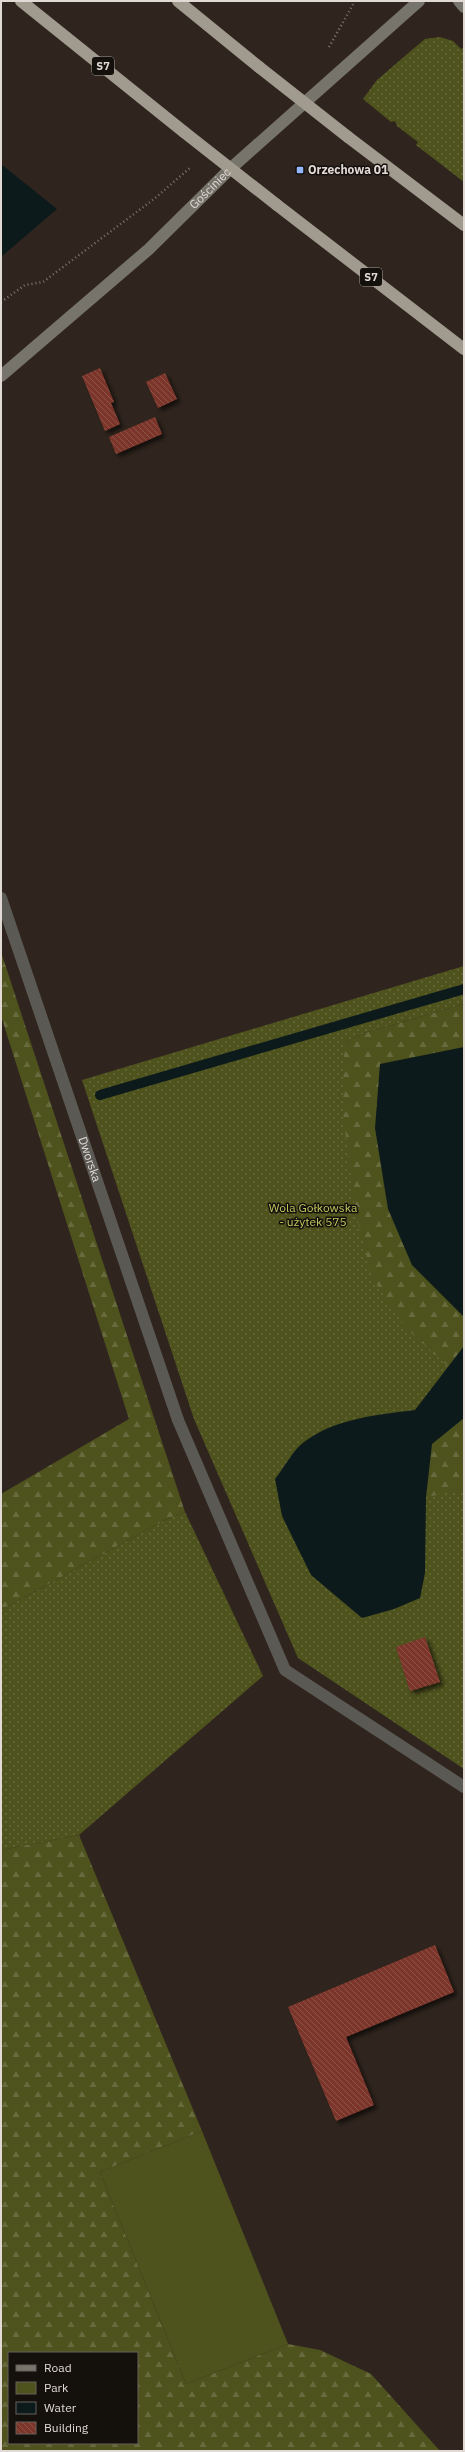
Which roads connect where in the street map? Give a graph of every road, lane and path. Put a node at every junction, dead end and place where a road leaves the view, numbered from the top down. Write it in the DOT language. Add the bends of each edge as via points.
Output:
graph roads {
  1 [pos="21,1"];
  2 [pos="178,1"];
  3 [pos="355,1"];
  4 [pos="419,1"];
  5 [pos="459,1"];
  6 [pos="464,7"];
  7 [pos="328,49"];
  8 [pos="464,225"];
  9 [pos="43,282"];
  10 [pos="1,302"];
  11 [pos="464,348"];
  12 [pos="1,376"];
  13 [pos="1,898"];
  14 [pos="464,1787"];
  1 -- 11 [label="highway, S7, bridge" via="184,132"];
  2 -- 8 [label="highway, bridge" via="348,137"];
  3 -- 7 [label="path"];
  4 -- 12 [label="street, Gościniec" via="230,169 149,248"];
  5 -- 6 [label="street"];
  9 -- 10 [label="path" via="25,285"];
  13 -- 14 [label="street, Dworska" via="178,1420 285,1670"];
}
